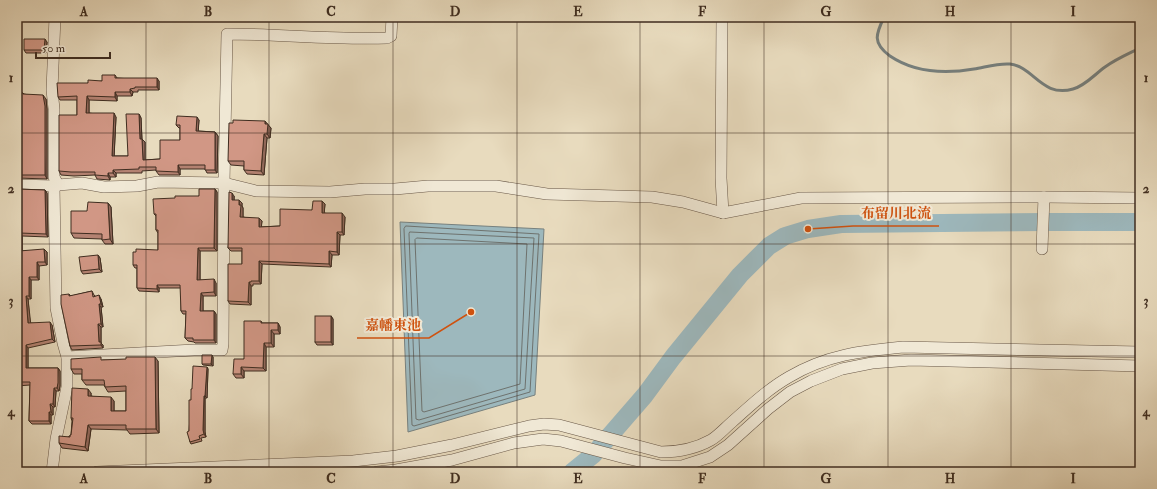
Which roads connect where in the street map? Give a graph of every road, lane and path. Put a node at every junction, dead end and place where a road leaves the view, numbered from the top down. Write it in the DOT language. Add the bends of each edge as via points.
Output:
graph roads {
  1 [pos="55,17"];
  2 [pos="392,17"];
  3 [pos="722,17"];
  4 [pos="224,183"];
  5 [pos="17,185"];
  6 [pos="56,186"];
  7 [pos="1140,198"];
  8 [pos="1044,201"];
  9 [pos="723,213"];
  10 [pos="1042,249"];
  11 [pos="1140,352"];
  12 [pos="67,357"];
  13 [pos="1140,366"];
  14 [pos="177,471"];
  15 [pos="52,472"];
  16 [pos="97,472"];
  17 [pos="377,472"];
  1 -- 6 [label="street" via="52,90"];
  2 -- 4 [label="street" via="391,36 387,38 227,34"];
  3 -- 9 [label="street"];
  4 -- 6 [label="street" via="158,182 137,186 104,187 82,182"];
  4 -- 9 [label="street" via="256,191 330,192 428,186 496,186 547,194 652,197"];
  4 -- 12 [label="street" via="222,350"];
  5 -- 6 [label="street"];
  6 -- 12 [label="street" via="56,308"];
  7 -- 8 [label="street"];
  8 -- 9 [label="street" via="801,198"];
  8 -- 10 [label="street"];
  11 -- 14 [label="street" via="903,347 846,354 808,367 789,377 769,390 712,440 676,452 661,452 559,425 544,424 396,456 354,461"];
  12 -- 15 [label="street" via="67,387"];
  13 -- 17 [label="street" via="911,360 872,363 842,369 790,392 710,457 682,466 661,466 543,439 514,443 452,460"];
  14 -- 16 [label="street"];
}
